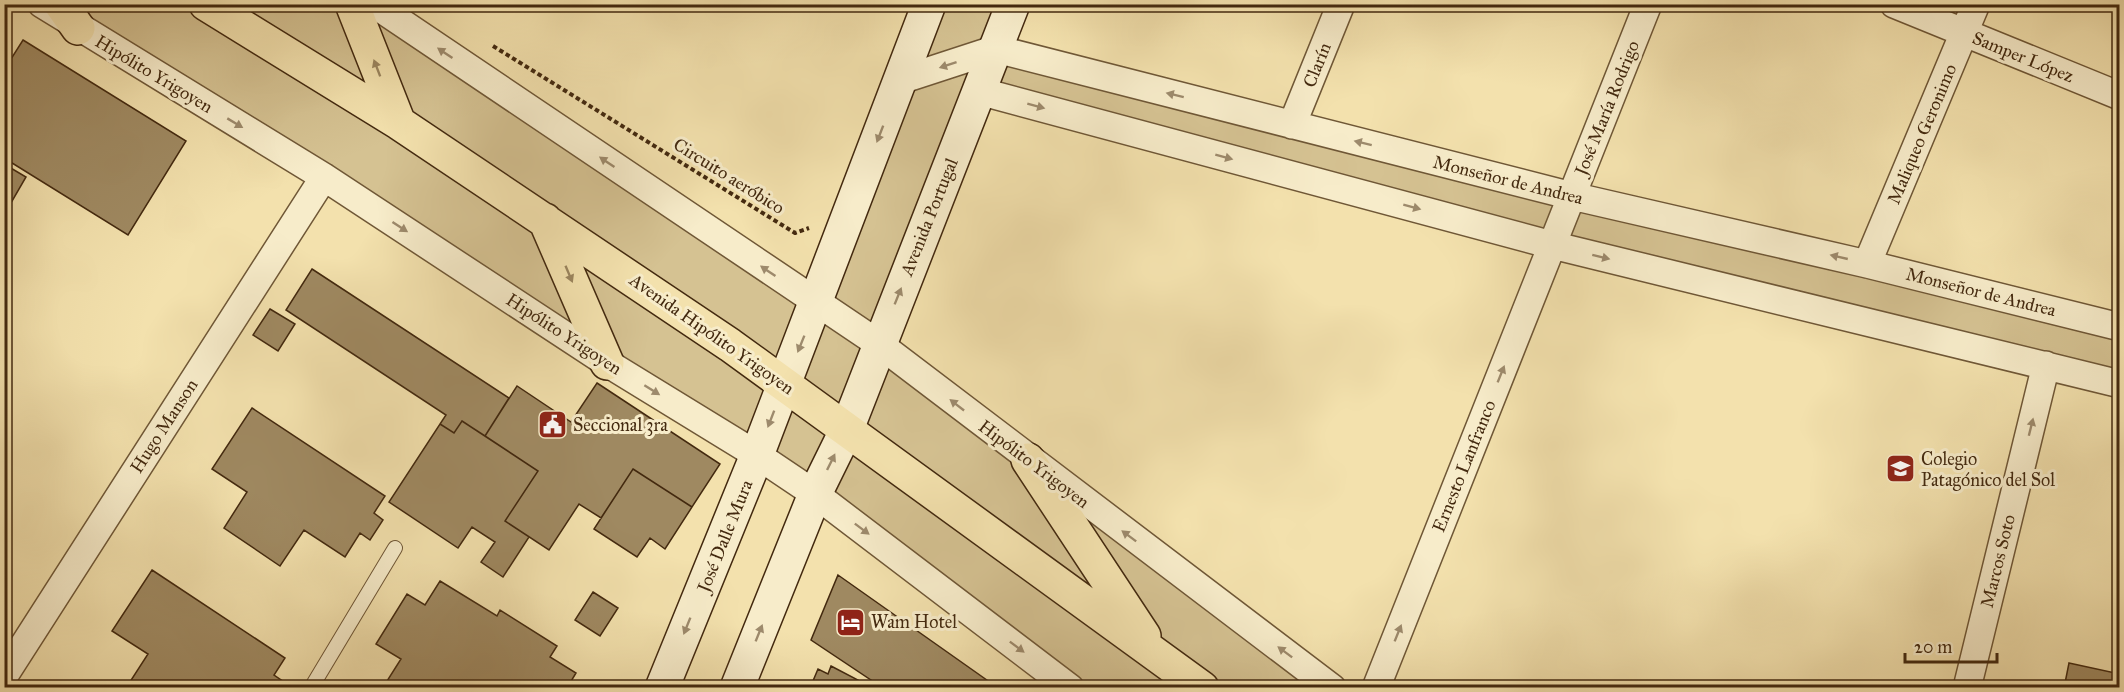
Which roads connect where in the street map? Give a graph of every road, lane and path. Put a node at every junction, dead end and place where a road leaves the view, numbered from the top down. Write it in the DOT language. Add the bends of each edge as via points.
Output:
graph roads {
  1 [pos="42,4"];
  2 [pos="207,4"];
  3 [pos="352,4"];
  4 [pos="374,4"];
  5 [pos="929,4"];
  6 [pos="1013,4"];
  7 [pos="1341,4"];
  8 [pos="1648,4"];
  9 [pos="1894,4"];
  10 [pos="1976,4"];
  11 [pos="69,16"];
  12 [pos="1965,33"];
  13 [pos="486,42"];
  14 [pos="996,49"];
  15 [pos="901,80"];
  16 [pos="979,91"];
  17 [pos="2120,96"];
  18 [pos="399,123"];
  19 [pos="1292,125"];
  20 [pos="324,177"];
  21 [pos="1572,196"];
  22 [pos="545,220"];
  23 [pos="819,225"];
  24 [pos="1552,245"];
  25 [pos="1866,264"];
  26 [pos="816,304"];
  27 [pos="2120,327"];
  28 [pos="879,344"];
  29 [pos="607,363"];
  30 [pos="2046,365"];
  31 [pos="784,383"];
  32 [pos="2120,384"];
  33 [pos="847,429"];
  34 [pos="758,455"];
  35 [pos="1028,460"];
  36 [pos="815,494"];
  37 [pos="395,548"];
  38 [pos="1154,651"];
  39 [pos="4,676"];
  40 [pos="311,687"];
  41 [pos="662,687"];
  42 [pos="737,687"];
  43 [pos="1070,687"];
  44 [pos="1175,687"];
  45 [pos="1202,687"];
  46 [pos="1332,687"];
  47 [pos="1376,687"];
  48 [pos="1967,687"];
  1 -- 11 [label="street, Hipólito Yrigoyen"];
  2 -- 18 [label="highway, Avenida Hipólito Yrigoyen"];
  18 -- 3 [label="highway, one-way"];
  26 -- 4 [label="street, Hipólito Yrigoyen, one-way"];
  5 -- 15 [label="main road"];
  6 -- 14 [label="main road, Avenida Portugal"];
  7 -- 19 [label="street, Clarín"];
  8 -- 21 [label="street, José María Rodrigo"];
  9 -- 12 [label="street, Samper López"];
  10 -- 12 [label="street, Maliqueo Geronimo"];
  11 -- 20 [label="street, Hipólito Yrigoyen, one-way"];
  12 -- 17 [label="street, Samper López"];
  12 -- 25 [label="street, Maliqueo Geronimo"];
  13 -- 23 [label="path, Circuito aeróbico" via="795,233"];
  14 -- 15 [label="street, one-way"];
  14 -- 16 [label="main road, Avenida Portugal"];
  19 -- 14 [label="street, Monseñor de Andrea, one-way"];
  15 -- 26 [label="main road, one-way"];
  16 -- 24 [label="street, one-way"];
  28 -- 16 [label="main road, Avenida Portugal, one-way"];
  18 -- 22 [label="highway, Avenida Hipólito Yrigoyen"];
  21 -- 19 [label="street, Monseñor de Andrea, one-way"];
  20 -- 29 [label="street, Hipólito Yrigoyen, one-way"];
  20 -- 39 [label="street, Hugo Manson"];
  21 -- 24 [label="street, José María Rodrigo"];
  25 -- 21 [label="street, Monseñor de Andrea, one-way"];
  22 -- 29 [label="highway, one-way"];
  22 -- 31 [label="highway, Avenida Hipólito Yrigoyen"];
  24 -- 30 [label="street, one-way"];
  47 -- 24 [label="street, Ernesto Lanfranco, one-way"];
  25 -- 27 [label="street, Monseñor de Andrea"];
  26 -- 28 [label="street, Hipólito Yrigoyen"];
  26 -- 31 [label="main road, one-way"];
  28 -- 33 [label="main road, Avenida Portugal"];
  35 -- 28 [label="street, Hipólito Yrigoyen, one-way"];
  29 -- 34 [label="street, Hipólito Yrigoyen, one-way"];
  30 -- 32 [label="street"];
  48 -- 30 [label="street, Marcos Soto, one-way"];
  31 -- 33 [label="highway, Avenida Hipólito Yrigoyen"];
  31 -- 34 [label="main road, José Dalle Mura, one-way"];
  36 -- 33 [label="main road, one-way"];
  33 -- 38 [label="highway, Avenida Hipólito Yrigoyen"];
  34 -- 36 [label="street, Hipólito Yrigoyen"];
  34 -- 41 [label="main road, José Dalle Mura, one-way"];
  35 -- 38 [label="highway"];
  46 -- 35 [label="street, Hipólito Yrigoyen, one-way"];
  42 -- 36 [label="main road, one-way"];
  36 -- 43 [label="street, Hipólito Yrigoyen, one-way"];
  37 -- 40 [label="lane"];
  38 -- 44 [label="highway"];
  38 -- 45 [label="highway, Avenida Hipólito Yrigoyen"];
}
